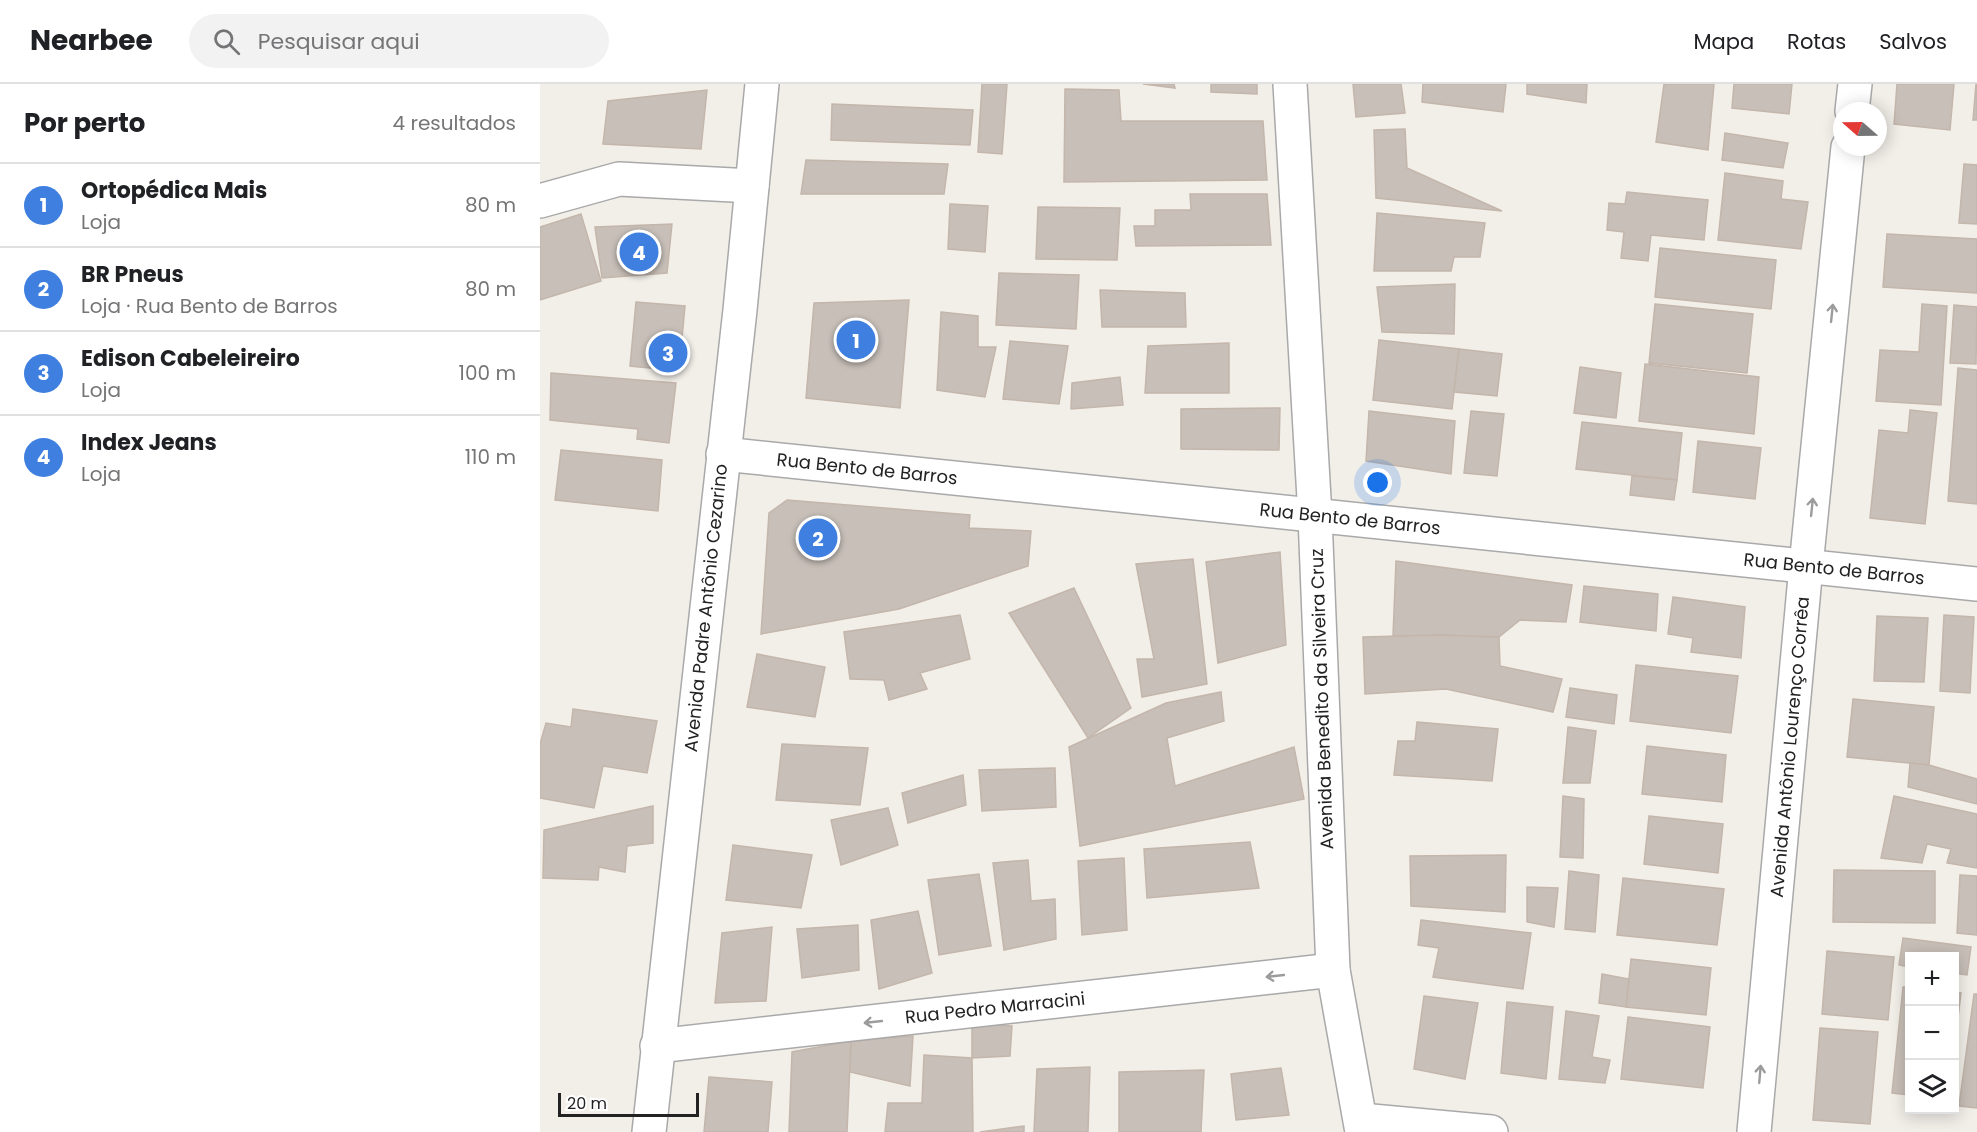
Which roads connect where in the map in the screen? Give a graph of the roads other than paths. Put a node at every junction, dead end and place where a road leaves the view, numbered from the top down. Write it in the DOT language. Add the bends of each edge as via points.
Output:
graph roads {
  1 [pos="762,84"];
  2 [pos="1290,84"];
  3 [pos="1855,84"];
  4 [pos="1853,102"];
  5 [pos="1847,156"];
  6 [pos="752,186"];
  7 [pos="540,201"];
  8 [pos="723,454"];
  9 [pos="1315,516"];
  10 [pos="1806,566"];
  11 [pos="1977,584"];
  12 [pos="1334,970"];
  13 [pos="657,1046"];
  14 [pos="1361,1126"];
  15 [pos="649,1132"];
  16 [pos="1491,1132"];
  17 [pos="1754,1132"];
  1 -- 6 [label="street, Avenida Padre Antônio Cezarino"];
  2 -- 9 [label="street, Avenida Benedito da Silveira Cruz"];
  3 -- 4 [label="street"];
  10 -- 5 [label="street, Avenida Antônio Lourenço Corrêa, one-way"];
  6 -- 7 [label="street" via="619,179"];
  6 -- 8 [label="street, Avenida Padre Antônio Cezarino"];
  8 -- 9 [label="street, Rua Bento de Barros"];
  8 -- 13 [label="street, Avenida Padre Antônio Cezarino"];
  9 -- 10 [label="street, Rua Bento de Barros"];
  9 -- 12 [label="street, Avenida Benedito da Silveira Cruz"];
  10 -- 11 [label="street, Rua Bento de Barros"];
  17 -- 10 [label="street, Avenida Antônio Lourenço Corrêa, one-way"];
  12 -- 13 [label="street, Rua Pedro Marracini, one-way"];
  12 -- 14 [label="street, Avenida Benedito da Silveira Cruz"];
  13 -- 15 [label="street, Avenida Padre Antônio Cezarino"];
  14 -- 16 [label="street"];
}
